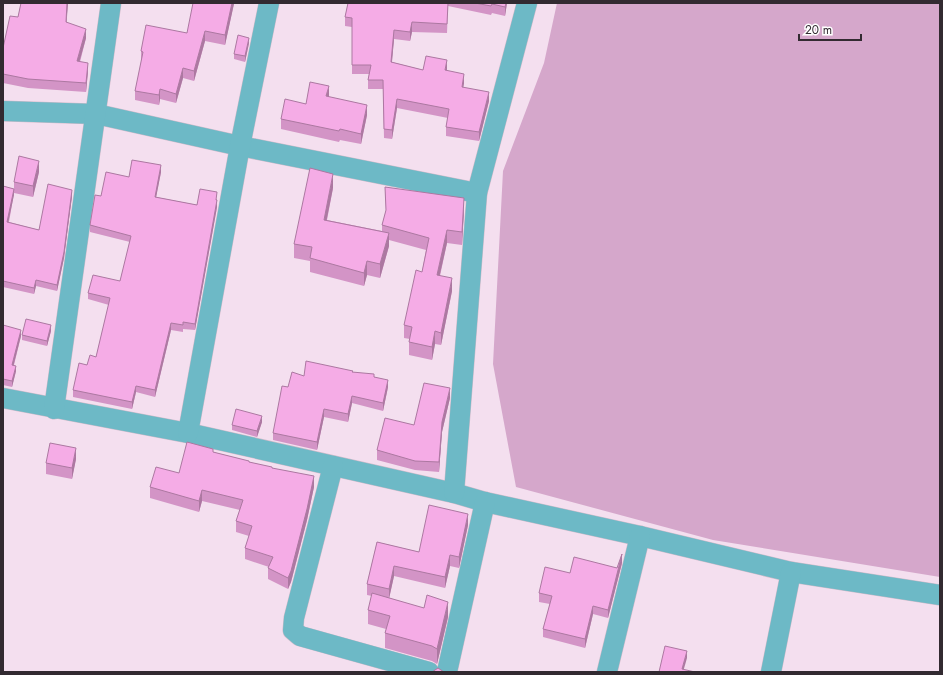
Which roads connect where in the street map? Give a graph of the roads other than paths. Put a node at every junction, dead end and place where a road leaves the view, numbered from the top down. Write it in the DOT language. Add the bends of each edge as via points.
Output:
graph roads {
  1 [pos="111,3"];
  2 [pos="269,3"];
  3 [pos="527,3"];
  4 [pos="3,110"];
  5 [pos="96,114"];
  6 [pos="240,146"];
  7 [pos="477,193"];
  8 [pos="3,398"];
  9 [pos="54,409"];
  10 [pos="188,433"];
  11 [pos="333,466"];
  12 [pos="454,494"];
  13 [pos="485,502"];
  14 [pos="640,536"];
  15 [pos="791,572"];
  16 [pos="940,596"];
  17 [pos="429,672"];
  18 [pos="447,672"];
  19 [pos="607,672"];
  20 [pos="771,672"];
  1 -- 5 [label="street"];
  2 -- 6 [label="street"];
  3 -- 7 [label="street"];
  4 -- 5 [label="street"];
  5 -- 6 [label="street"];
  5 -- 9 [label="street"];
  6 -- 7 [label="street"];
  6 -- 10 [label="street"];
  7 -- 12 [label="street"];
  8 -- 9 [label="street"];
  9 -- 10 [label="street"];
  10 -- 11 [label="street"];
  11 -- 12 [label="street"];
  11 -- 17 [label="street" via="293,630 300,636"];
  12 -- 13 [label="street"];
  13 -- 14 [label="street"];
  13 -- 18 [label="street"];
  14 -- 15 [label="street"];
  14 -- 19 [label="street"];
  15 -- 16 [label="street"];
  15 -- 20 [label="street"];
}
